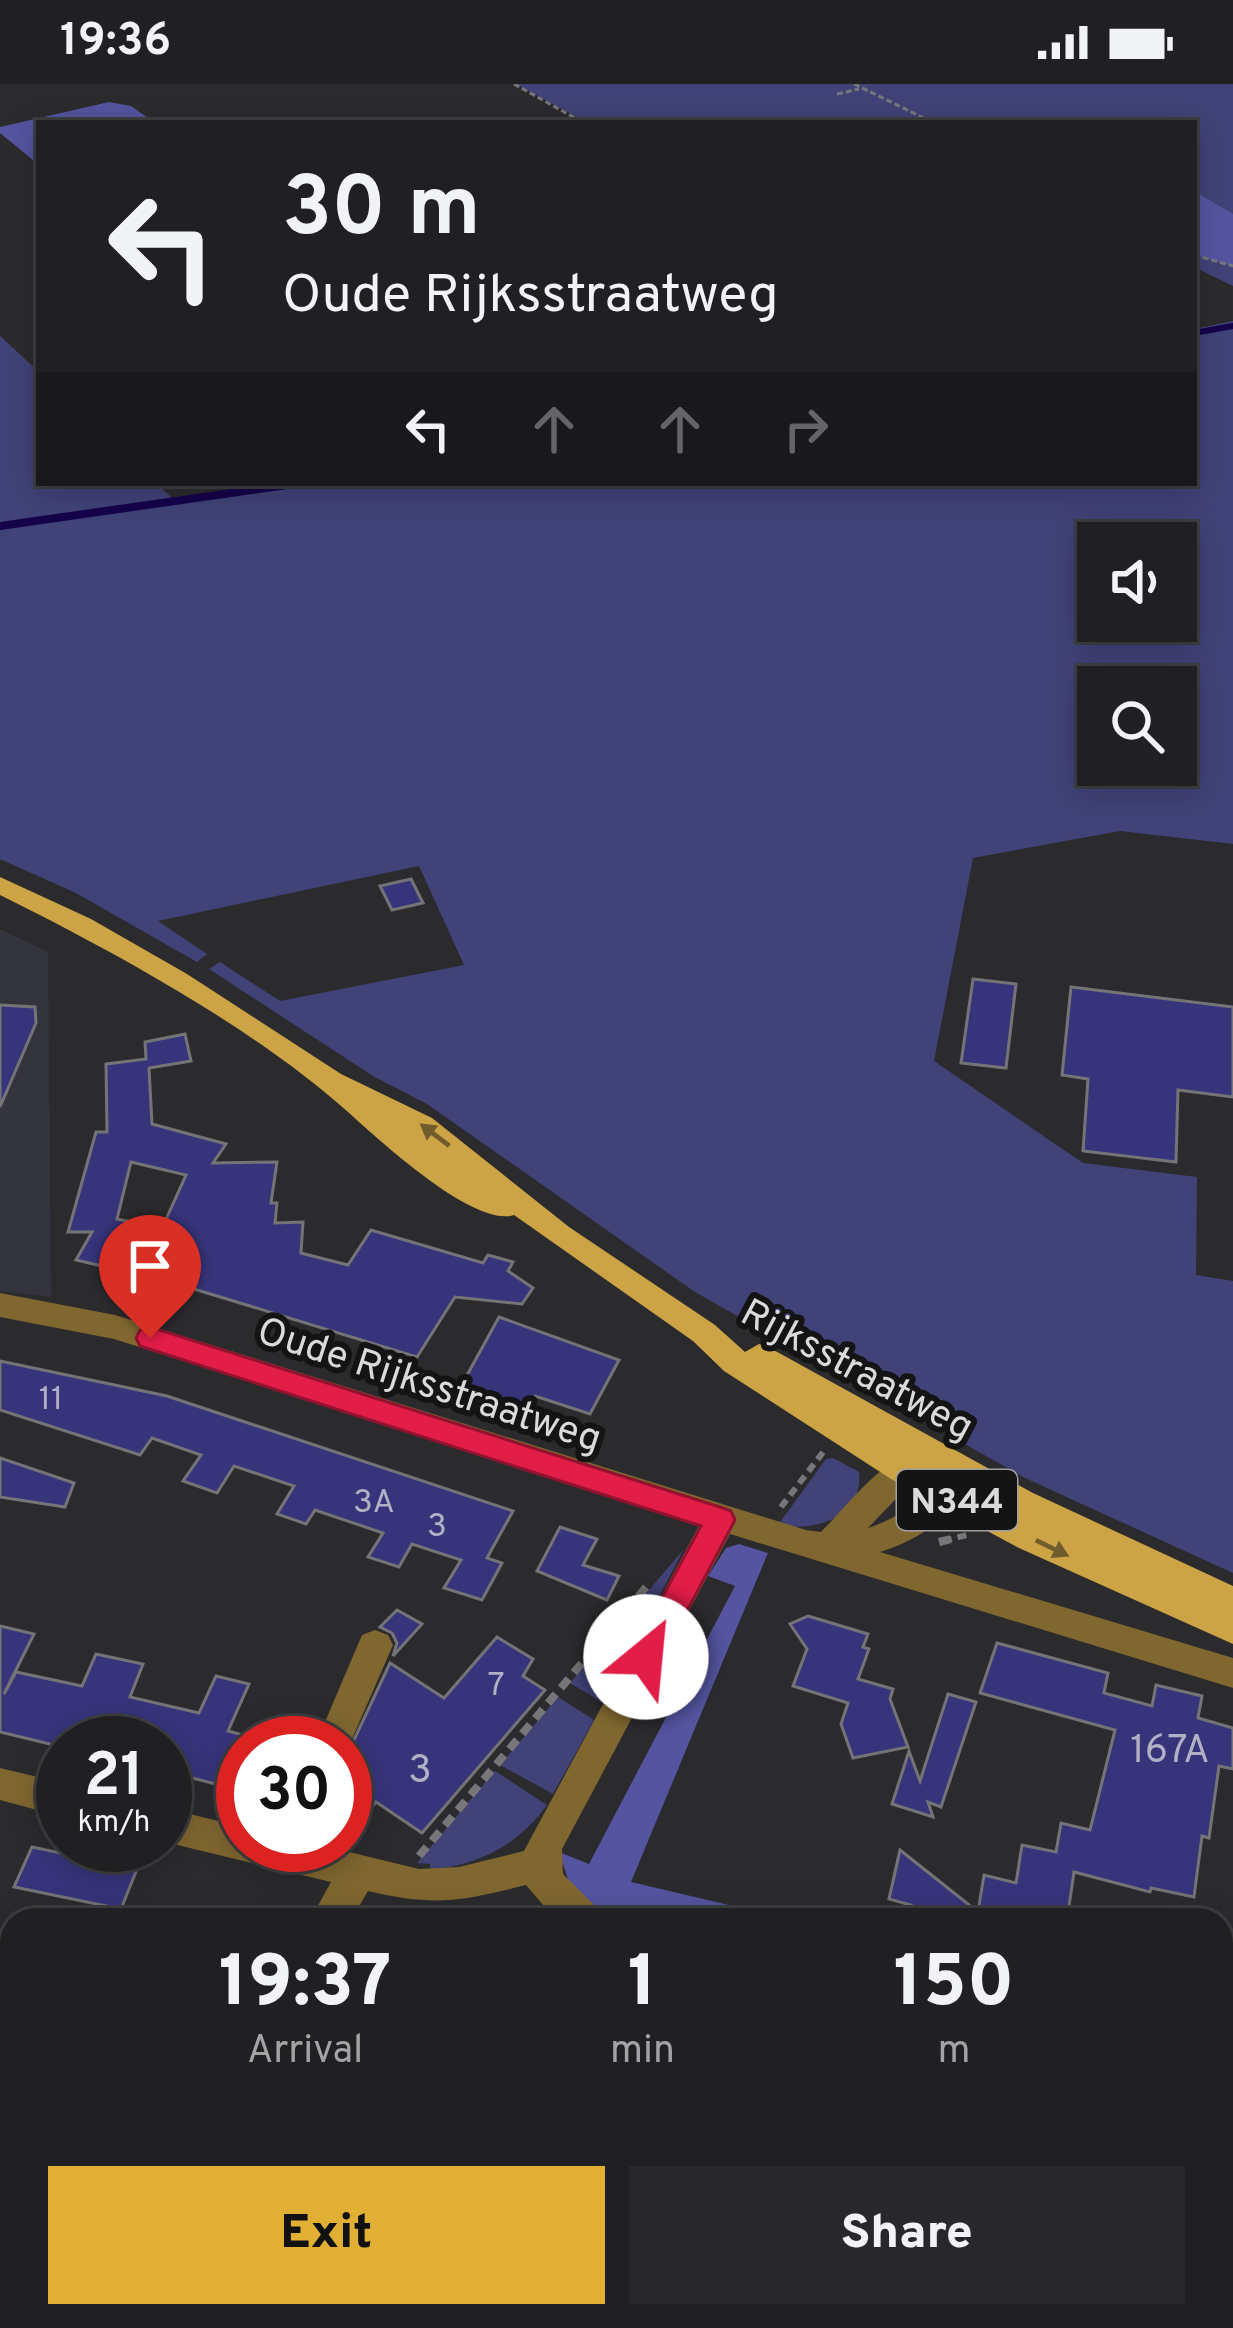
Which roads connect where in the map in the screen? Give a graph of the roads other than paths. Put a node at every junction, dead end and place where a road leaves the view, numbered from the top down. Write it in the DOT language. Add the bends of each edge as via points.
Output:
graph roads {
  1 [pos="0,885"];
  2 [pos="0,1305"];
  3 [pos="704,1333"];
  4 [pos="903,1470"];
  5 [pos="943,1476"];
  6 [pos="720,1520"];
  7 [pos="828,1547"];
  8 [pos="1233,1601"];
  9 [pos="1233,1629"];
  10 [pos="375,1646"];
  11 [pos="1233,1673"];
  12 [pos="345,1716"];
  13 [pos="4,1792"];
  14 [pos="36,1796"];
  15 [pos="540,1864"];
  16 [pos="362,1872"];
  17 [pos="378,1877"];
  18 [pos="343,1908"];
  19 [pos="570,1908"];
  1 -- 3 [label="main road, Rijksstraatweg / N344" via="140,958 331,1081 430,1168 558,1235"];
  2 -- 6 [label="street, Oude Rijksstraatweg" via="115,1327"];
  3 -- 4 [label="main road, Rijksstraatweg / N344" via="735,1362"];
  3 -- 5 [label="main road, Rijksstraatweg / N344" via="749,1351"];
  4 -- 5 [label="street"];
  4 -- 7 [label="street"];
  5 -- 7 [label="street, Oude Rijksstraatweg" via="906,1529"];
  5 -- 8 [label="main road, Rijksstraatweg / N344"];
  5 -- 9 [label="main road, Rijksstraatweg / N344, one-way" via="1135,1588"];
  6 -- 7 [label="street, Oude Rijksstraatweg"];
  6 -- 15 [label="street"];
  7 -- 11 [label="street, Oude Rijksstraatweg" via="907,1579"];
  10 -- 12 [label="street"];
  13 -- 14 [label="street"];
  15 -- 17 [label="street" via="458,1884"];
  15 -- 19 [label="street" via="549,1889"];
  16 -- 17 [label="street"];
  17 -- 18 [label="street"];
}
